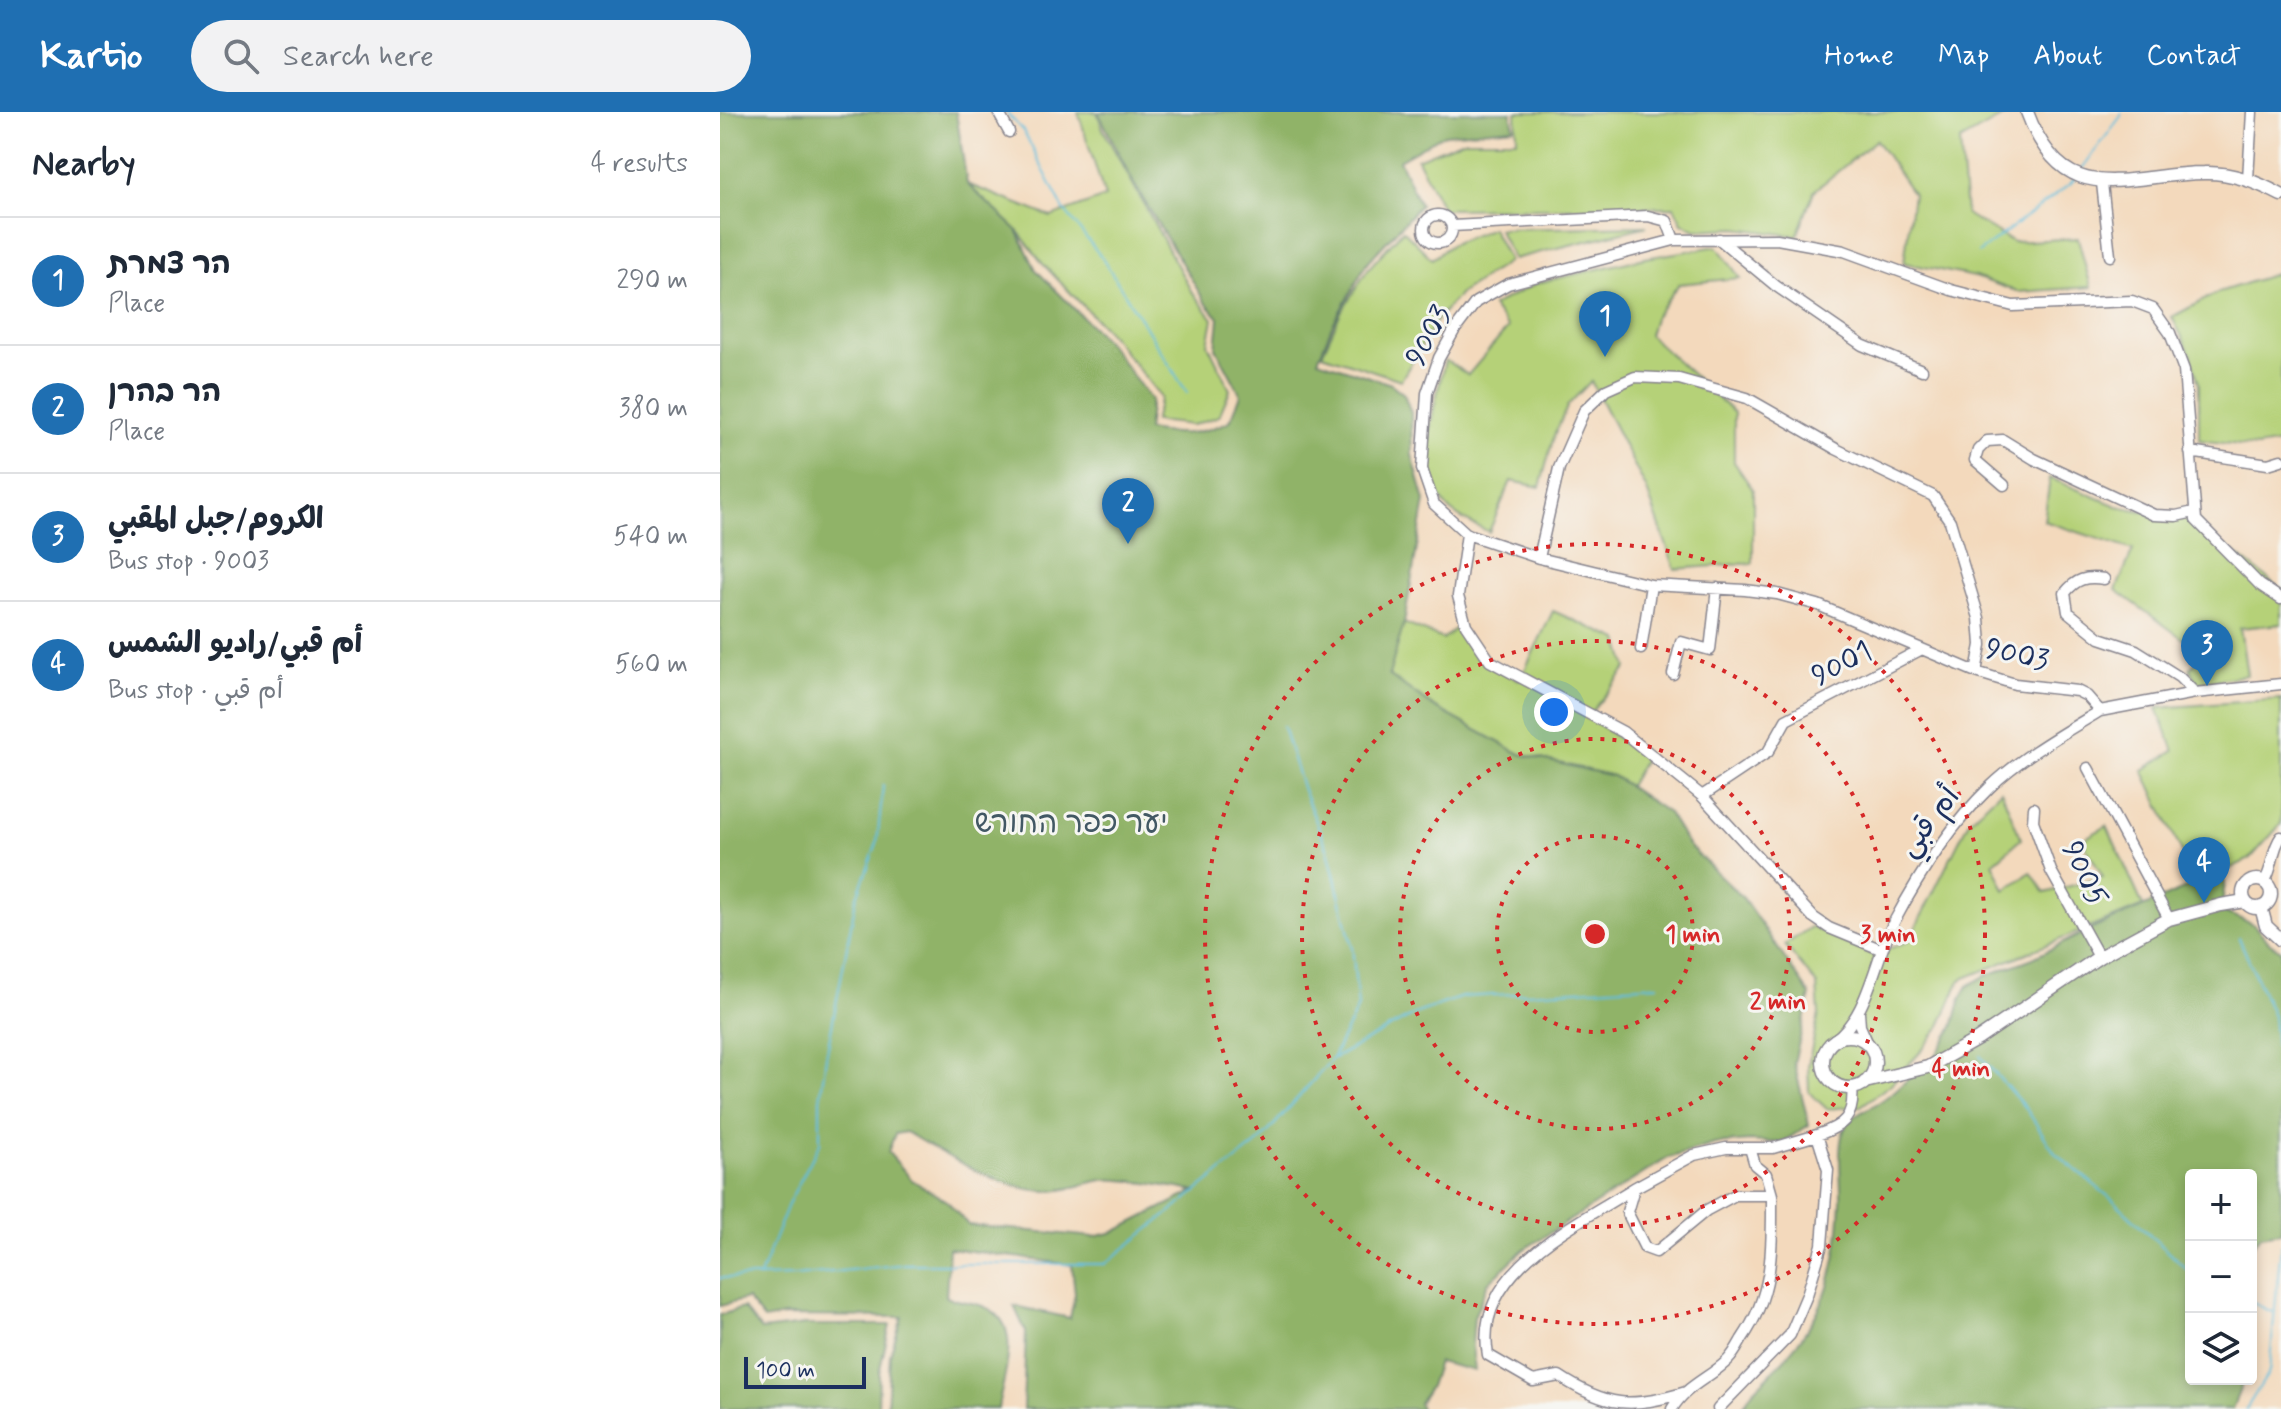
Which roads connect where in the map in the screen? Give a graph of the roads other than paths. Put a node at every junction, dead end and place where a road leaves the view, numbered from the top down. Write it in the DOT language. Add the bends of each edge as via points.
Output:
graph roads {
  1 [pos="998,112"];
  2 [pos="2027,112"];
  3 [pos="2252,112"];
  4 [pos="1009,132"];
  5 [pos="2248,179"];
  6 [pos="2102,183"];
  7 [pos="2281,195"];
  8 [pos="1452,226"];
  9 [pos="1719,239"];
  10 [pos="1674,240"];
  11 [pos="2110,256"];
  12 [pos="1922,370"];
  13 [pos="2190,452"];
  14 [pos="2281,460"];
  15 [pos="2004,485"];
  16 [pos="2194,512"];
  17 [pos="1467,534"];
  18 [pos="1539,558"];
  19 [pos="2104,579"];
  20 [pos="1651,585"];
  21 [pos="1717,588"];
  22 [pos="2281,599"];
  23 [pos="1641,649"];
  24 [pos="1920,650"];
  25 [pos="1976,672"];
  26 [pos="1673,674"];
  27 [pos="2281,684"];
  28 [pos="2195,693"];
  29 [pos="2100,711"];
  30 [pos="2088,768"];
  31 [pos="1702,796"];
  32 [pos="2034,808"];
  33 [pos="2281,837"];
  34 [pos="2272,887"];
  35 [pos="2245,901"];
  36 [pos="2261,907"];
  37 [pos="2169,919"];
  38 [pos="2281,940"];
  39 [pos="1880,949"];
  40 [pos="2099,957"];
  41 [pos="1859,1013"];
  42 [pos="1834,1040"];
  43 [pos="1870,1048"];
  44 [pos="1914,1070"];
  45 [pos="1865,1082"];
  46 [pos="1852,1087"];
  47 [pos="1817,1135"];
  48 [pos="1750,1148"];
  49 [pos="1634,1188"];
  50 [pos="1772,1195"];
  51 [pos="1686,1392"];
  52 [pos="1672,1409"];
  53 [pos="1718,1409"];
  1 -- 4 [label="street"];
  2 -- 6 [label="street" via="2058,163 2076,176"];
  3 -- 5 [label="street"];
  5 -- 6 [label="street" via="2205,172"];
  5 -- 7 [label="street"];
  6 -- 11 [label="street"];
  8 -- 10 [label="street" via="1648,216 1667,221"];
  9 -- 10 [label="street, 9003"];
  9 -- 12 [label="street" via="1862,345"];
  9 -- 13 [label="street, 9003" via="1777,239 1844,251 2013,306 2132,301 2153,309 2170,333 2184,370"];
  10 -- 17 [label="street, 9003" via="1508,284 1476,302 1454,331 1427,393 1422,469 1434,504"];
  13 -- 14 [label="street" via="2268,464"];
  13 -- 16 [label="street, 9003"];
  15 -- 16 [label="street" via="1975,460 1987,441 2003,440 2154,515"];
  16 -- 22 [label="street" via="2204,529"];
  17 -- 18 [label="street, 9003"];
  17 -- 31 [label="street" via="1458,596 1466,625 1490,661 1623,732"];
  18 -- 20 [label="street, 9003"];
  18 -- 25 [label="street" via="1559,468 1584,411 1606,390 1635,377 1679,379 1747,398 1933,496 1950,521 1979,618"];
  19 -- 28 [label="street" via="2074,582 2065,593 2068,612 2100,638 2136,650 2179,677"];
  20 -- 21 [label="street, 9003"];
  20 -- 23 [label="street"];
  21 -- 24 [label="street, 9003" via="1777,594 1818,605"];
  21 -- 26 [label="street" via="1710,650 1681,642"];
  24 -- 25 [label="street, 9003"];
  24 -- 31 [label="street, 9001" via="1786,720 1768,752"];
  25 -- 29 [label="street, 9003" via="2015,684 2077,691"];
  27 -- 28 [label="street"];
  28 -- 29 [label="street"];
  29 -- 39 [label="street, أم قبي" via="1989,787 1926,864"];
  30 -- 37 [label="street"];
  31 -- 39 [label="street" via="1813,917"];
  32 -- 40 [label="street, 9005" via="2033,821 2051,871"];
  33 -- 34 [label="street" via="2269,874"];
  34 -- 35 [label="street" via="2248,883"];
  34 -- 36 [label="street"];
  35 -- 36 [label="street"];
  35 -- 37 [label="street"];
  36 -- 38 [label="street" via="2266,926"];
  37 -- 40 [label="street"];
  39 -- 41 [label="street, أم قبي"];
  40 -- 44 [label="street" via="1978,1039"];
  41 -- 42 [label="street, أم قبي"];
  41 -- 43 [label="street"];
  42 -- 43 [label="street" via="1852,1036"];
  42 -- 46 [label="street" via="1825,1050 1823,1068 1832,1082"];
  43 -- 44 [label="street" via="1888,1065"];
  43 -- 45 [label="street" via="1874,1066"];
  44 -- 45 [label="street"];
  45 -- 46 [label="street"];
  46 -- 47 [label="street" via="1850,1114 1836,1129"];
  47 -- 48 [label="street" via="1773,1148"];
  47 -- 53 [label="street" via="1828,1170 1822,1245 1807,1295 1790,1335"];
  48 -- 49 [label="street" via="1694,1155"];
  48 -- 50 [label="street"];
  49 -- 50 [label="street" via="1627,1212 1645,1248 1656,1252 1707,1210 1735,1195"];
  49 -- 51 [label="street" via="1536,1251 1501,1286 1484,1333 1488,1355 1533,1381 1559,1376 1588,1395 1622,1404"];
  50 -- 51 [label="street" via="1768,1281 1758,1315 1729,1360"];
  51 -- 52 [label="street"];
}
